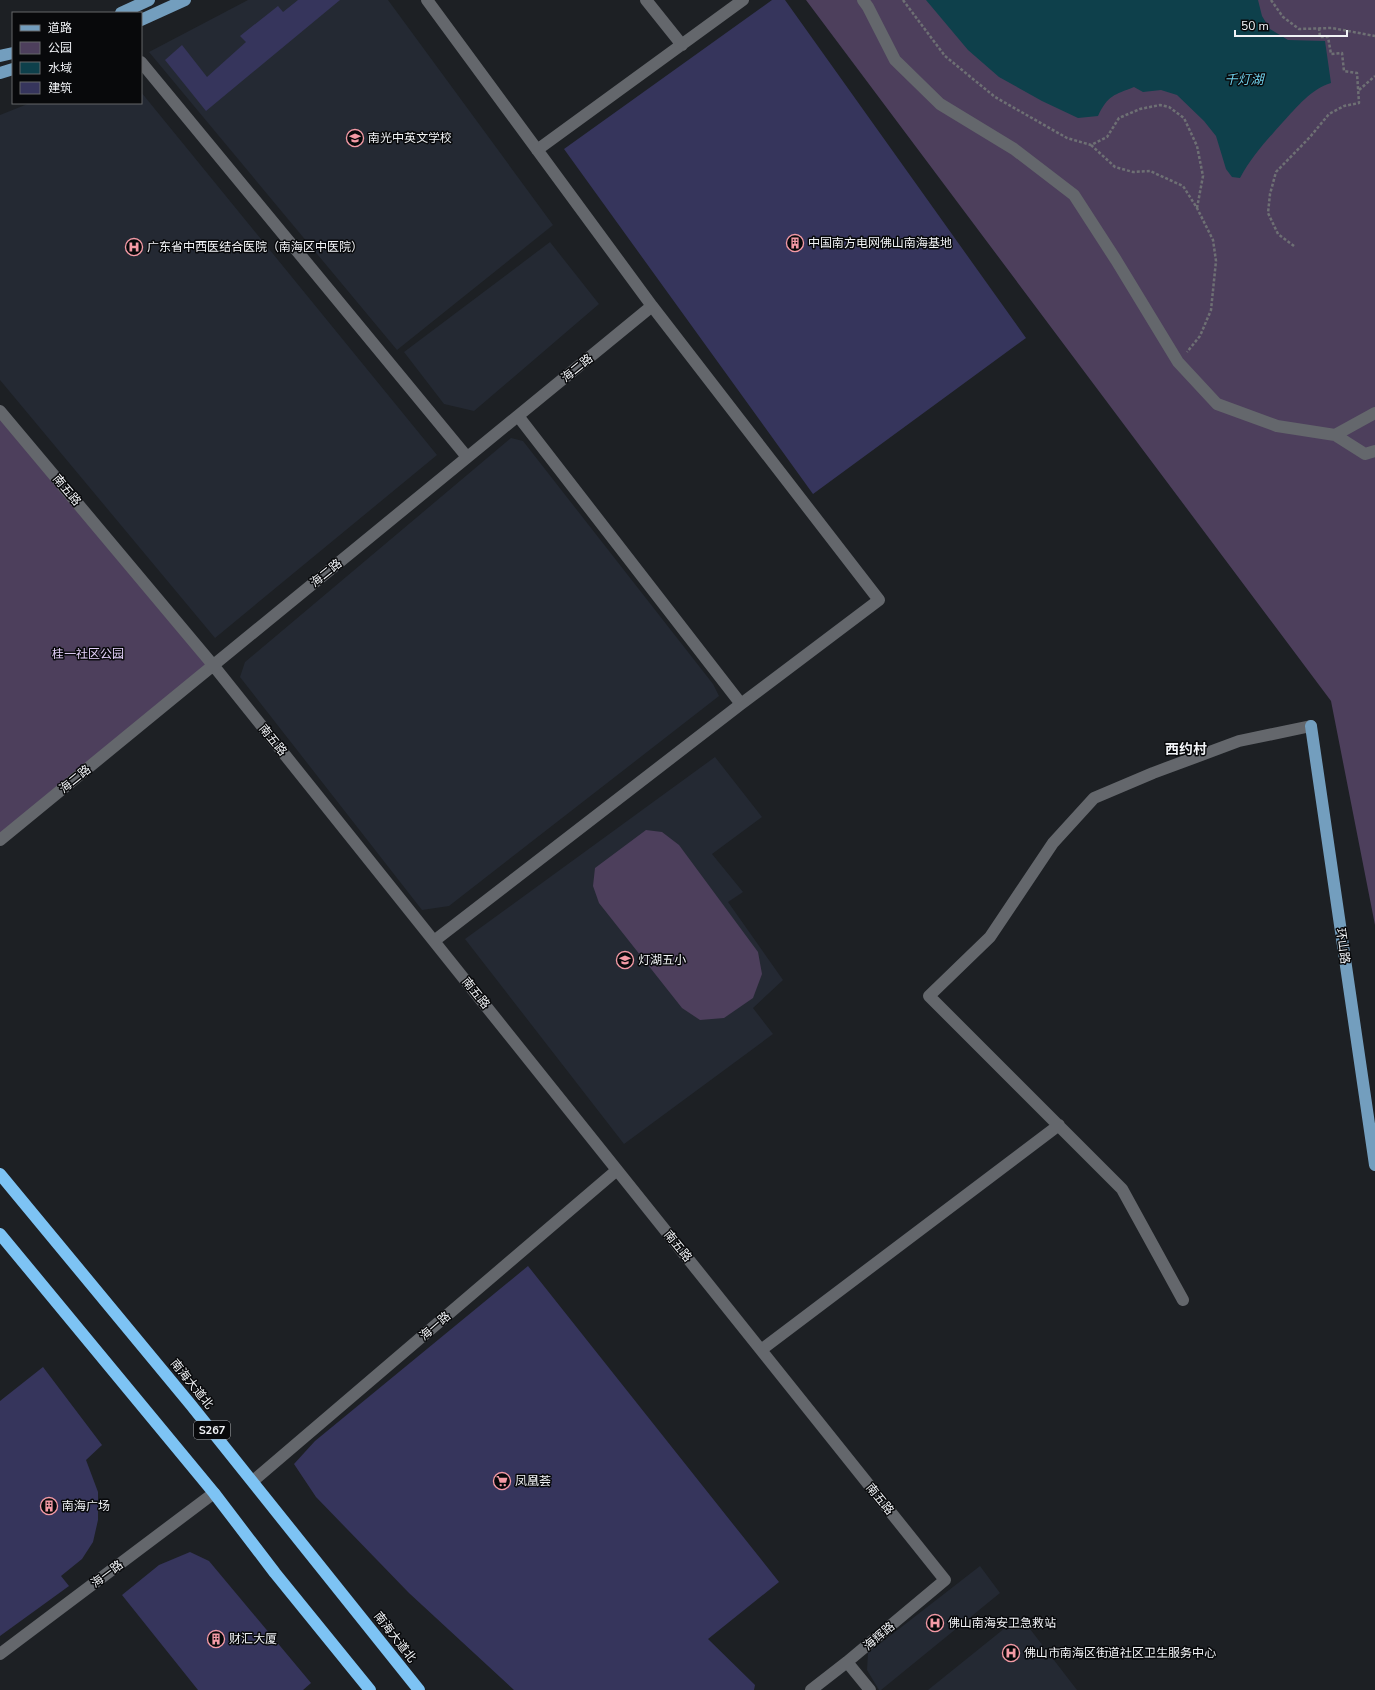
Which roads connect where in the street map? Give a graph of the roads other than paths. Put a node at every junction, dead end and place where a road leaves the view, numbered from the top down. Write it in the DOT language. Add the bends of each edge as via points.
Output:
graph roads {
  1 [pos="149,0"];
  2 [pos="185,0"];
  3 [pos="427,0"];
  4 [pos="646,0"];
  5 [pos="743,0"];
  6 [pos="863,0"];
  7 [pos="122,12"];
  8 [pos="142,20"];
  9 [pos="682,45"];
  10 [pos="12,53"];
  11 [pos="0,56"];
  12 [pos="142,63"];
  13 [pos="12,69"];
  14 [pos="0,73"];
  15 [pos="537,150"];
  16 [pos="652,306"];
  17 [pos="0,411"];
  18 [pos="1375,413"];
  19 [pos="518,416"];
  20 [pos="1335,435"];
  21 [pos="1375,451"];
  22 [pos="467,457"];
  23 [pos="213,665"];
  24 [pos="741,704"];
  25 [pos="1311,726"];
  26 [pos="0,840"];
  27 [pos="434,941"];
  28 [pos="1059,1125"];
  29 [pos="1375,1165"];
  30 [pos="617,1170"];
  31 [pos="0,1174"];
  32 [pos="0,1234"];
  33 [pos="1183,1300"];
  34 [pos="761,1350"];
  35 [pos="253,1481"];
  36 [pos="214,1493"];
  37 [pos="945,1580"];
  38 [pos="0,1654"];
  39 [pos="847,1662"];
  40 [pos="370,1690"];
  41 [pos="419,1690"];
  42 [pos="811,1690"];
  43 [pos="870,1690"];
  1 -- 7 [label="main road"];
  2 -- 8 [label="main road"];
  3 -- 15 [label="street"];
  4 -- 9 [label="street"];
  5 -- 9 [label="street"];
  6 -- 20 [label="street" via="895,60 940,104 1014,149 1074,195 1178,362 1218,404 1277,426"];
  9 -- 15 [label="street"];
  10 -- 11 [label="main road"];
  12 -- 22 [label="street"];
  13 -- 14 [label="main road"];
  15 -- 16 [label="street"];
  16 -- 19 [label="street, 海二路"];
  16 -- 24 [label="street" via="879,600"];
  17 -- 23 [label="street, 南五路"];
  18 -- 20 [label="street"];
  19 -- 22 [label="street, 海二路"];
  19 -- 24 [label="street"];
  20 -- 21 [label="street" via="1365,454"];
  22 -- 23 [label="street, 海二路"];
  23 -- 26 [label="street, 海二路"];
  23 -- 27 [label="street, 南五路"];
  24 -- 27 [label="street"];
  25 -- 28 [label="street" via="1239,741 1094,798 1052,843 990,937 929,996"];
  25 -- 29 [label="main road, 环山路"];
  27 -- 30 [label="street, 南五路"];
  28 -- 33 [label="street" via="1122,1189"];
  28 -- 34 [label="street"];
  30 -- 34 [label="street, 南五路"];
  30 -- 35 [label="street, 海一路"];
  31 -- 35 [label="highway, 南海大道北 / S267"];
  32 -- 36 [label="highway"];
  34 -- 37 [label="street, 南五路"];
  35 -- 41 [label="highway, 南海大道北 / S267"];
  36 -- 38 [label="street, 海一路"];
  36 -- 40 [label="highway"];
  37 -- 39 [label="street, 海辉路"];
  39 -- 42 [label="street, 海辉路"];
  39 -- 43 [label="street"];
}
